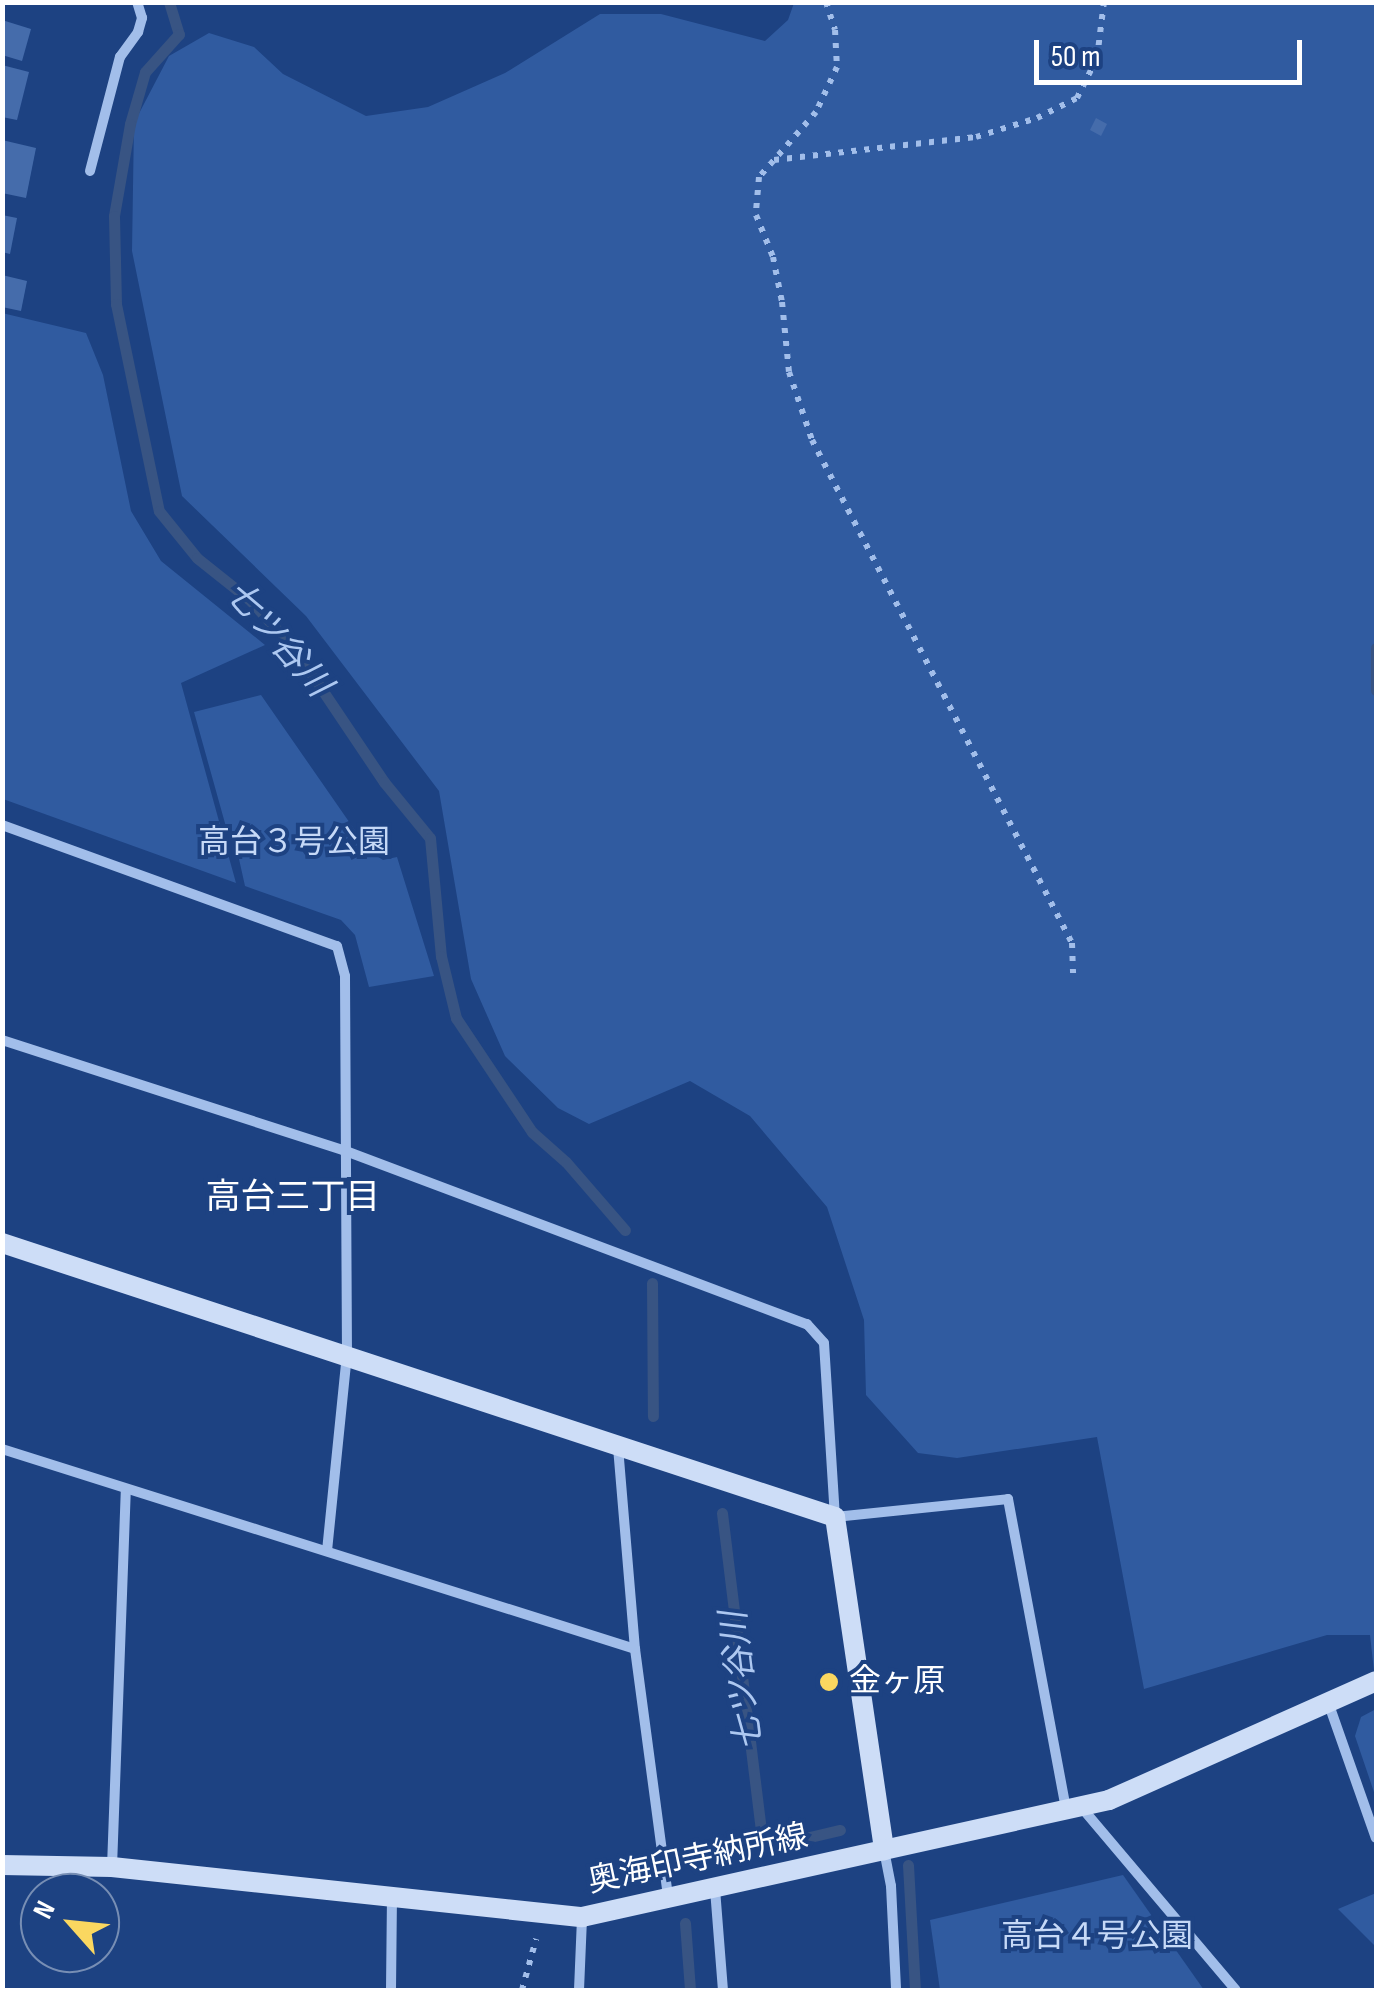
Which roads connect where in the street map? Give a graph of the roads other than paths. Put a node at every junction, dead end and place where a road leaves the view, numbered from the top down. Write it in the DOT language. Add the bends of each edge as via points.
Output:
graph roads {
  1 [pos="137,2"];
  2 [pos="90,170"];
  3 [pos="2,825"];
  4 [pos="2,1040"];
  5 [pos="343,1150"];
  6 [pos="2,1243"];
  7 [pos="347,1354"];
  8 [pos="618,1444"];
  9 [pos="2,1449"];
  10 [pos="126,1489"];
  11 [pos="834,1517"];
  12 [pos="327,1552"];
  13 [pos="635,1649"];
  14 [pos="1376,1681"];
  15 [pos="1328,1702"];
  16 [pos="1073,1808"];
  17 [pos="1376,1838"];
  18 [pos="884,1850"];
  19 [pos="2,1866"];
  20 [pos="112,1867"];
  21 [pos="715,1888"];
  22 [pos="392,1897"];
  23 [pos="668,1898"];
  24 [pos="582,1918"];
  25 [pos="391,1990"];
  26 [pos="579,1990"];
  27 [pos="723,1990"];
  28 [pos="896,1990"];
  29 [pos="1236,1990"];
  1 -- 2 [label="street" via="142,18 120,56"];
  3 -- 5 [label="street" via="337,946 345,976"];
  4 -- 5 [label="street"];
  5 -- 7 [label="street"];
  5 -- 11 [label="street" via="807,1324 824,1343"];
  6 -- 7 [label="main road"];
  7 -- 8 [label="main road"];
  7 -- 12 [label="street"];
  8 -- 11 [label="main road"];
  8 -- 13 [label="street"];
  9 -- 10 [label="street"];
  10 -- 12 [label="street"];
  10 -- 20 [label="street"];
  11 -- 16 [label="street" via="1008,1499"];
  11 -- 18 [label="main road"];
  12 -- 13 [label="street"];
  13 -- 23 [label="street"];
  14 -- 15 [label="main road, 奥海印寺納所線"];
  15 -- 16 [label="main road, 奥海印寺納所線" via="1109,1800"];
  15 -- 17 [label="street"];
  16 -- 18 [label="main road, 奥海印寺納所線"];
  16 -- 29 [label="street"];
  18 -- 21 [label="main road, 奥海印寺納所線"];
  18 -- 28 [label="street"];
  19 -- 20 [label="main road, 奥海印寺納所線"];
  20 -- 22 [label="main road, 奥海印寺納所線"];
  21 -- 23 [label="main road, 奥海印寺納所線"];
  21 -- 27 [label="street"];
  22 -- 24 [label="main road, 奥海印寺納所線"];
  22 -- 25 [label="street"];
  23 -- 24 [label="main road, 奥海印寺納所線"];
  24 -- 26 [label="street"];
}
